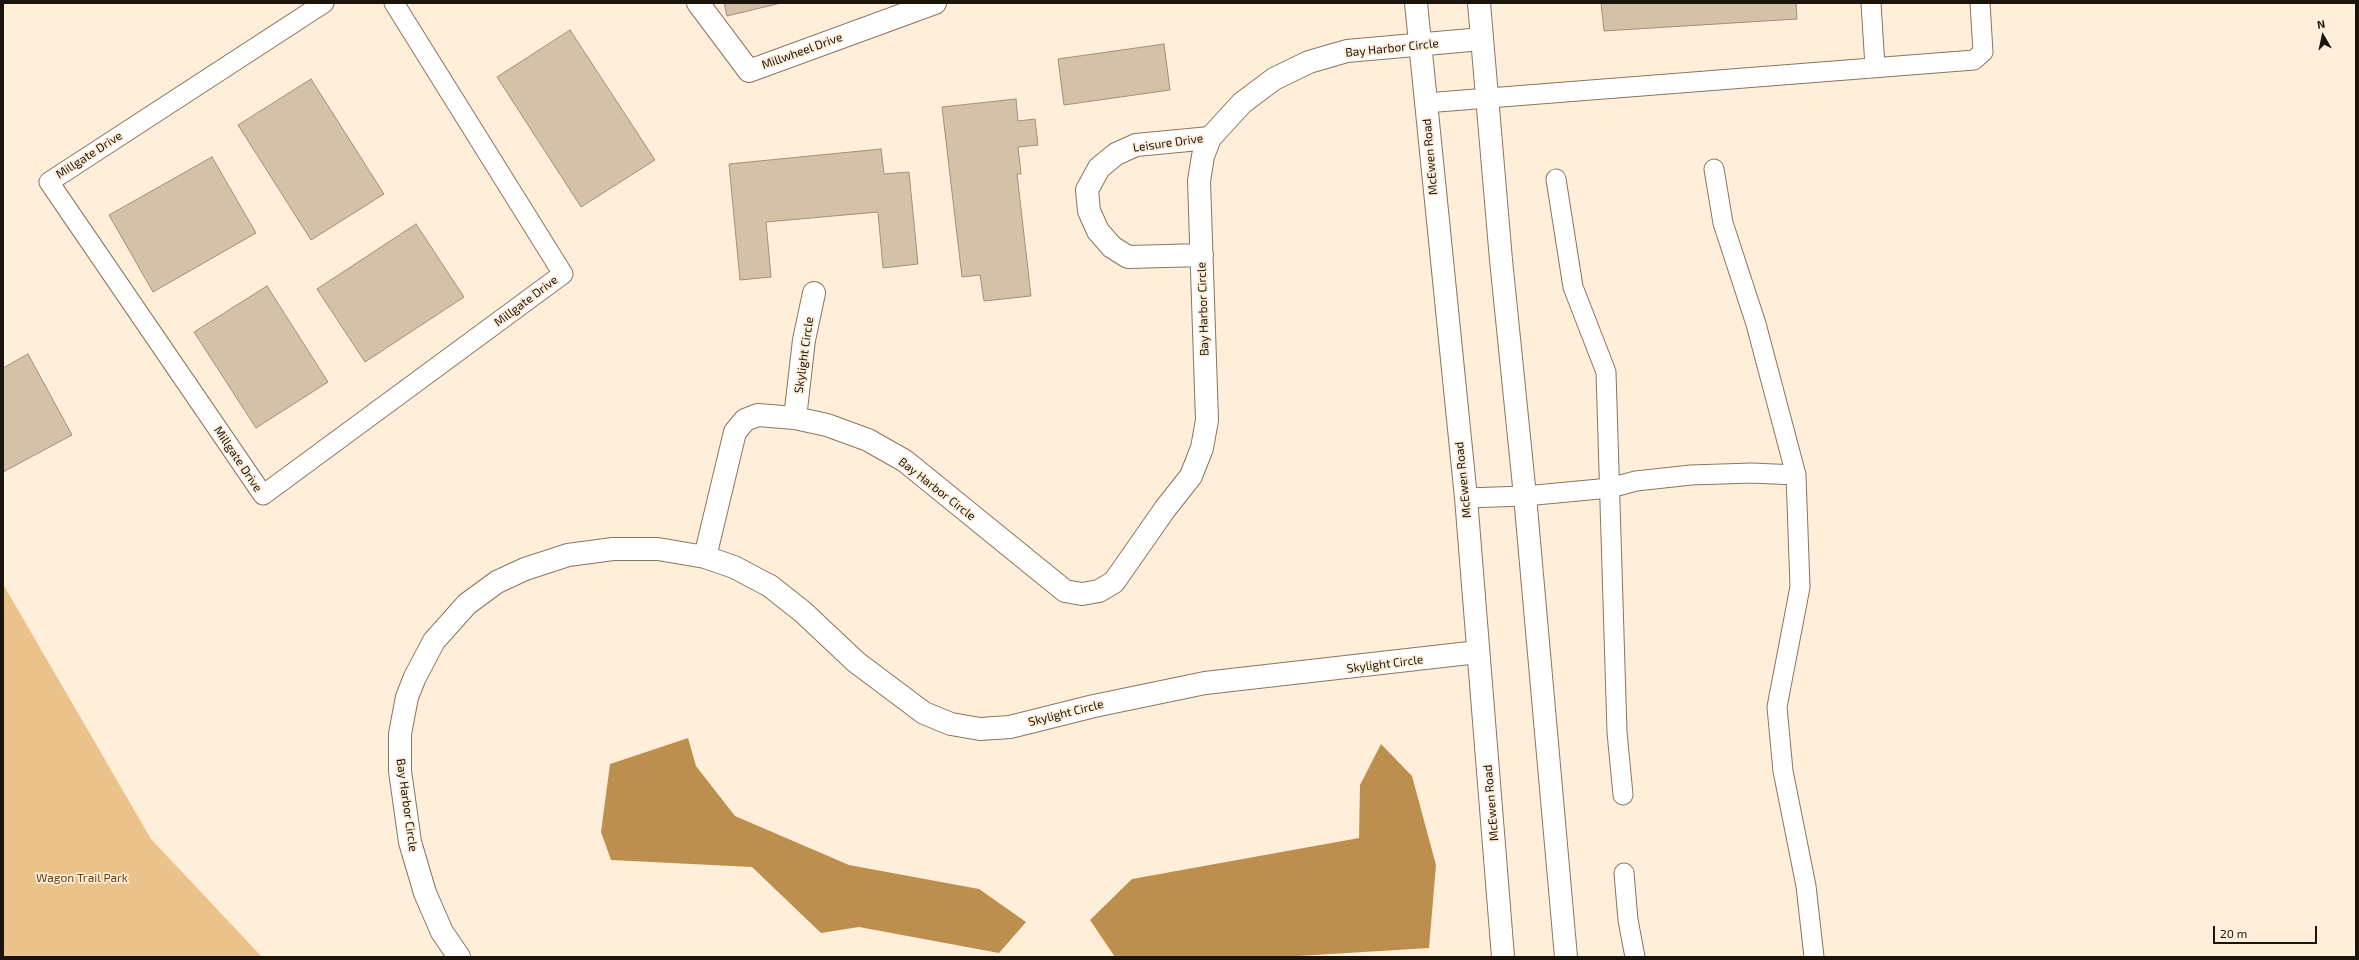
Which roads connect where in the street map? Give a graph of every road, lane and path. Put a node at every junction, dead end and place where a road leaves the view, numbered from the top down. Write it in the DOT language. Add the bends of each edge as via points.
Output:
graph roads {
  1 [pos="324,3"];
  2 [pos="394,3"];
  3 [pos="698,3"];
  4 [pos="936,3"];
  5 [pos="1416,3"];
  6 [pos="1479,3"];
  7 [pos="1871,3"];
  8 [pos="1980,3"];
  9 [pos="1482,39"];
  10 [pos="1420,44"];
  11 [pos="1876,67"];
  12 [pos="1488,98"];
  13 [pos="1425,103"];
  14 [pos="1210,138"];
  15 [pos="1714,169"];
  16 [pos="1556,179"];
  17 [pos="1202,255"];
  18 [pos="814,293"];
  19 [pos="795,418"];
  20 [pos="1796,475"];
  21 [pos="1610,488"];
  22 [pos="1524,496"];
  23 [pos="1466,498"];
  24 [pos="705,557"];
  25 [pos="1478,652"];
  26 [pos="1623,796"];
  27 [pos="1624,873"];
  28 [pos="459,957"];
  29 [pos="1503,957"];
  30 [pos="1566,957"];
  31 [pos="1635,957"];
  32 [pos="1814,957"];
  1 -- 2 [label="lane, Millgate Drive" via="49,182 263,496 563,274"];
  3 -- 4 [label="street, Millwheel Drive" via="749,71"];
  5 -- 10 [label="street, McEwen Road"];
  6 -- 9 [label="street"];
  7 -- 11 [label="lane"];
  8 -- 11 [label="lane" via="1983,52 1974,60"];
  9 -- 10 [label="street, Bay Harbor Circle"];
  9 -- 12 [label="street"];
  10 -- 13 [label="street, McEwen Road"];
  10 -- 14 [label="street, Bay Harbor Circle" via="1347,51 1309,62 1274,80 1242,103"];
  11 -- 12 [label="lane"];
  12 -- 13 [label="lane"];
  12 -- 22 [label="street"];
  13 -- 23 [label="street, McEwen Road"];
  14 -- 17 [label="street, Bay Harbor Circle" via="1203,156 1200,181"];
  14 -- 17 [label="street, Leisure Drive" via="1136,145 1116,154 1099,168 1087,190 1089,211 1098,231 1112,247 1128,257"];
  15 -- 20 [label="lane" via="1723,223 1756,324"];
  16 -- 21 [label="lane" via="1573,287 1606,372"];
  17 -- 19 [label="street, Bay Harbor Circle" via="1207,420 1202,448 1187,482 1114,582 1099,591 1082,594 1059,586 905,461 868,440 827,425"];
  18 -- 19 [label="street, Skylight Circle" via="804,340"];
  19 -- 24 [label="street, Bay Harbor Circle" via="758,415 745,420 736,432"];
  20 -- 21 [label="lane" via="1691,474 1636,481"];
  20 -- 32 [label="lane" via="1800,587 1778,707 1783,771 1806,886"];
  21 -- 22 [label="lane"];
  21 -- 26 [label="lane" via="1617,732"];
  22 -- 23 [label="lane"];
  22 -- 30 [label="street"];
  23 -- 25 [label="street, McEwen Road"];
  24 -- 25 [label="street, Skylight Circle" via="734,567 770,586 803,612 856,662 924,713 951,724 980,729 1010,727 1094,706 1205,684"];
  24 -- 28 [label="street, Bay Harbor Circle" via="658,549 613,549 568,555 525,568 497,582 467,604 434,641 407,697 400,734 400,771 410,842 425,893 442,932"];
  25 -- 29 [label="street, McEwen Road"];
  27 -- 31 [label="lane" via="1628,920"];
}
